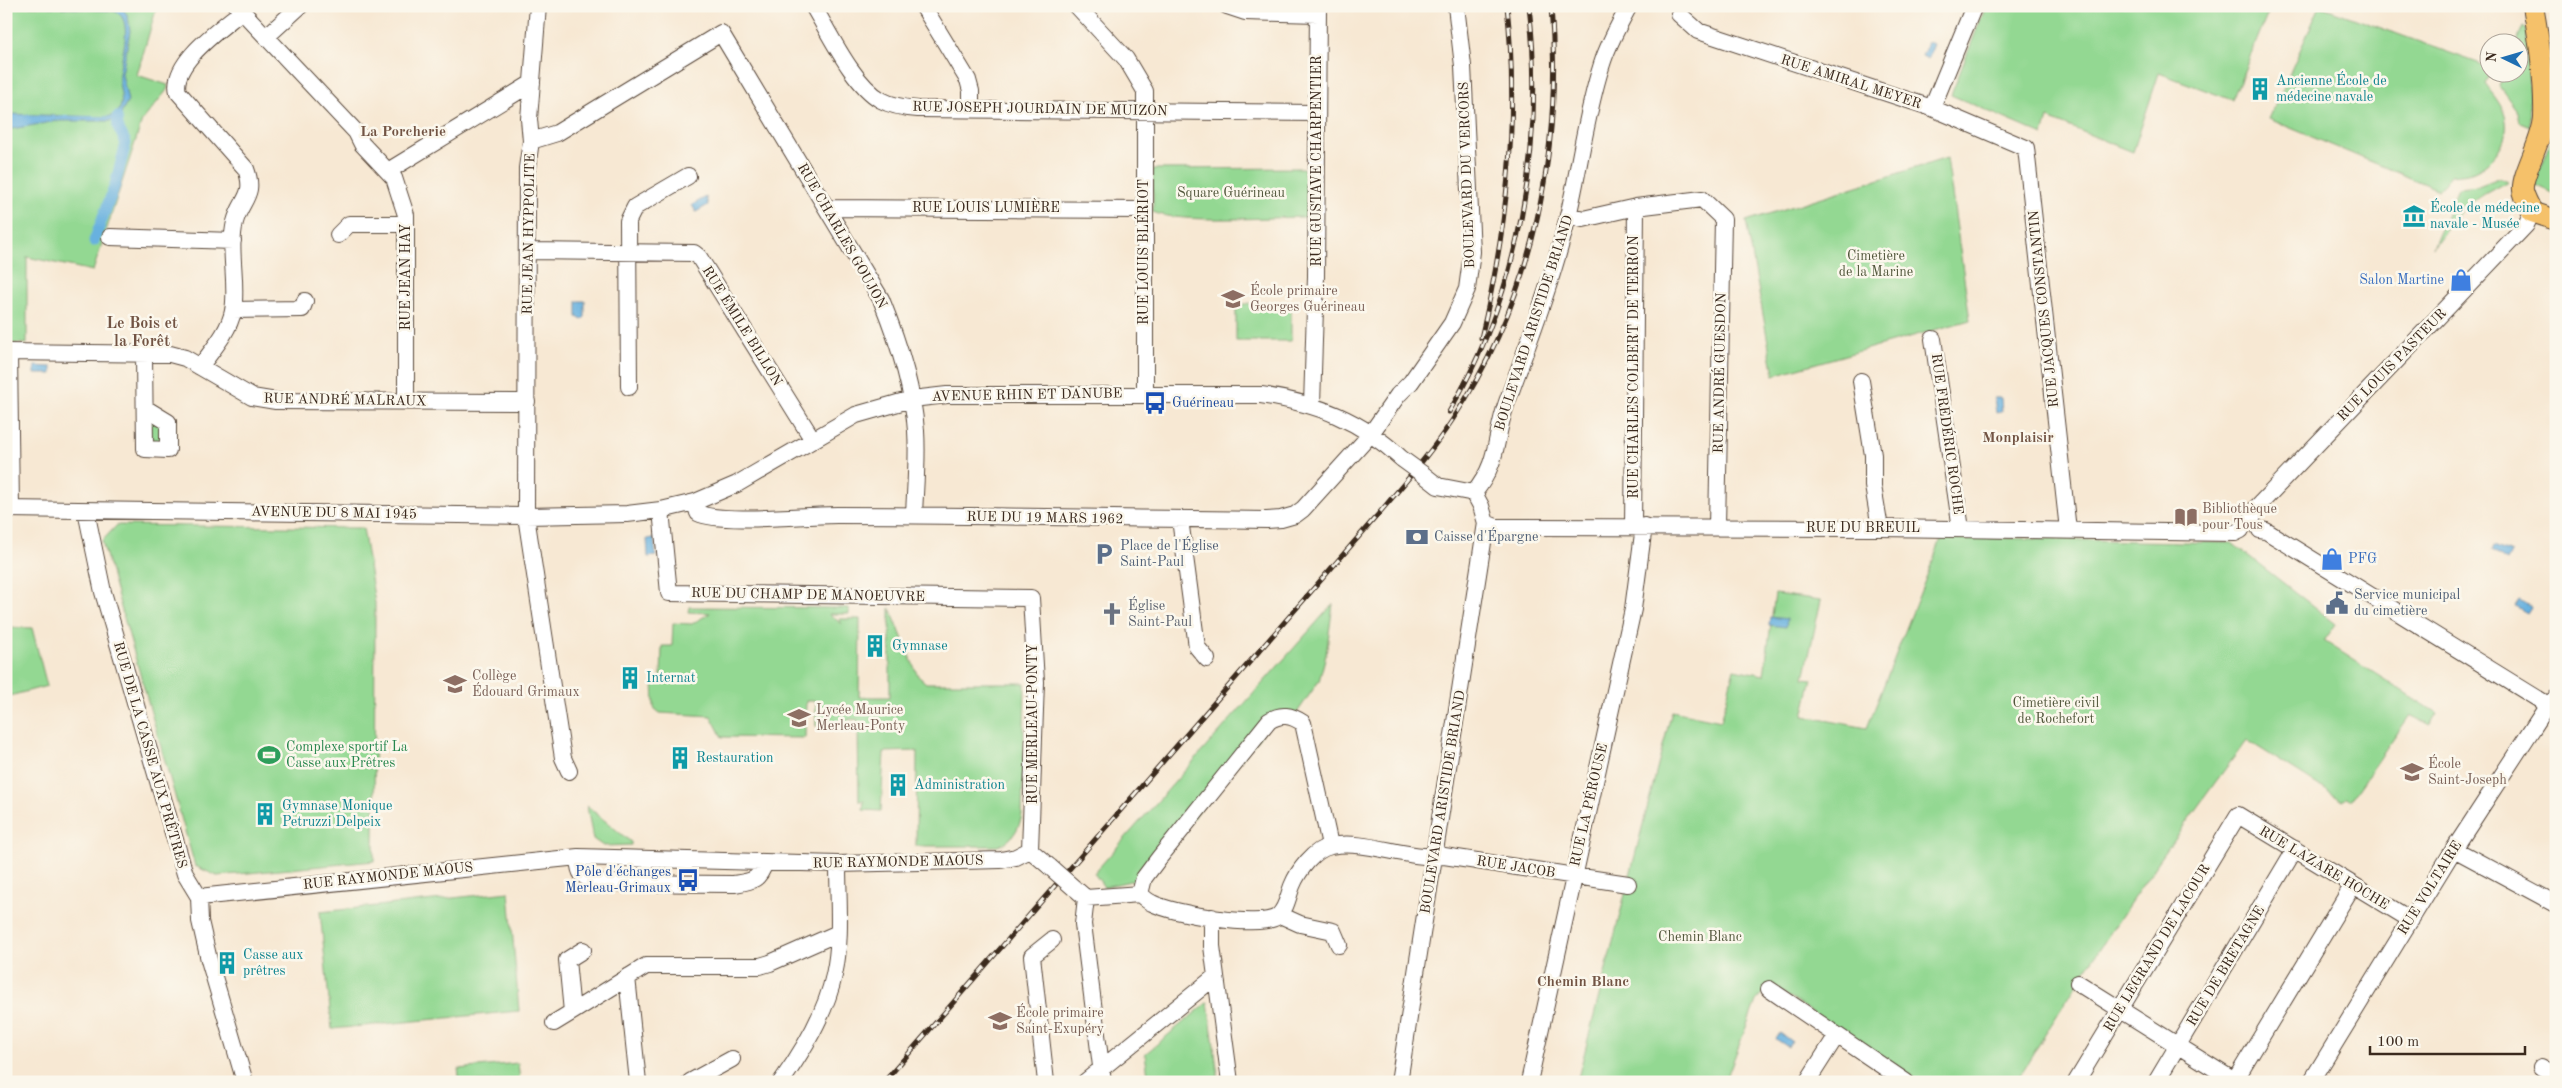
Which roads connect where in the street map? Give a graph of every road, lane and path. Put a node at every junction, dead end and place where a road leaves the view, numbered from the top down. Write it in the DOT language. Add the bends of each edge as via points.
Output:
graph roads {
  1 [pos="300,6"];
  2 [pos="538,6"];
  3 [pos="813,6"];
  4 [pos="923,6"];
  5 [pos="1077,6"];
  6 [pos="1227,6"];
  7 [pos="1456,6"];
  8 [pos="1629,6"];
  9 [pos="1974,6"];
  10 [pos="2533,6"];
  11 [pos="240,9"];
  12 [pos="1676,9"];
  13 [pos="1318,10"];
  14 [pos="721,33"];
  15 [pos="266,37"];
  16 [pos="532,83"];
  17 [pos="1932,108"];
  18 [pos="971,109"];
  19 [pos="1146,111"];
  20 [pos="1317,113"];
  21 [pos="531,141"];
  22 [pos="2026,148"];
  23 [pos="388,171"];
  24 [pos="688,176"];
  25 [pos="1636,207"];
  26 [pos="827,208"];
  27 [pos="1145,210"];
  28 [pos="2532,212"];
  29 [pos="1568,215"];
  30 [pos="2556,220"];
  31 [pos="406,224"];
  32 [pos="338,235"];
  33 [pos="110,238"];
  34 [pos="233,241"];
  35 [pos="528,251"];
  36 [pos="628,252"];
  37 [pos="304,301"];
  38 [pos="233,310"];
  39 [pos="1933,338"];
  40 [pos="8,352"];
  41 [pos="144,354"];
  42 [pos="200,367"];
  43 [pos="1861,381"];
  44 [pos="629,387"];
  45 [pos="1145,393"];
  46 [pos="912,399"];
  47 [pos="406,401"];
  48 [pos="527,402"];
  49 [pos="1312,405"];
  50 [pos="145,408"];
  51 [pos="1370,435"];
  52 [pos="813,440"];
  53 [pos="1474,493"];
  54 [pos="695,502"];
  55 [pos="9,510"];
  56 [pos="661,510"];
  57 [pos="86,511"];
  58 [pos="914,515"];
  59 [pos="526,516"];
  60 [pos="1180,519"];
  61 [pos="1486,523"];
  62 [pos="2251,526"];
  63 [pos="1639,527"];
  64 [pos="1716,527"];
  65 [pos="1880,528"];
  66 [pos="1961,529"];
  67 [pos="2068,530"];
  68 [pos="1031,598"];
  69 [pos="1207,658"];
  70 [pos="2552,702"];
  71 [pos="569,771"];
  72 [pos="2238,815"];
  73 [pos="1330,846"];
  74 [pos="2454,849"];
  75 [pos="1030,850"];
  76 [pos="2295,850"];
  77 [pos="578,857"];
  78 [pos="1434,857"];
  79 [pos="765,862"];
  80 [pos="838,864"];
  81 [pos="1574,876"];
  82 [pos="1628,884"];
  83 [pos="2353,885"];
  84 [pos="1080,893"];
  85 [pos="1140,894"];
  86 [pos="199,897"];
  87 [pos="2556,904"];
  88 [pos="1280,914"];
  89 [pos="1212,917"];
  90 [pos="2410,920"];
  91 [pos="838,933"];
  92 [pos="1052,940"];
  93 [pos="1339,945"];
  94 [pos="583,950"];
  95 [pos="1216,976"];
  96 [pos="627,978"];
  97 [pos="2078,983"];
  98 [pos="1769,989"];
  99 [pos="2120,1010"];
  100 [pos="572,1012"];
  101 [pos="554,1023"];
  102 [pos="1837,1035"];
  103 [pos="2178,1046"];
  104 [pos="732,1059"];
  105 [pos="2541,1067"];
  106 [pos="1102,1074"];
  107 [pos="2556,1075"];
  108 [pos="2235,1081"];
  109 [pos="245,1082"];
  110 [pos="638,1082"];
  111 [pos="690,1082"];
  112 [pos="781,1082"];
  113 [pos="1046,1082"];
  114 [pos="1085,1082"];
  115 [pos="1230,1082"];
  116 [pos="1400,1082"];
  117 [pos="1529,1082"];
  118 [pos="1807,1082"];
  119 [pos="1906,1082"];
  120 [pos="2076,1082"];
  121 [pos="2156,1082"];
  122 [pos="2312,1082"];
  1 -- 15 [label="street"];
  2 -- 16 [label="street"];
  3 -- 18 [label="street, RUE JOSEPH JOURDAIN DE MUIZON" via="856,75 881,100 918,110"];
  4 -- 18 [label="street" via="968,80"];
  5 -- 19 [label="street, RUE LOUIS BLÉRIOT" via="1137,75 1145,91"];
  6 -- 13 [label="street" via="1245,12"];
  7 -- 51 [label="street, BOULEVARD DU VERCORS" via="1463,66 1471,271 1452,323"];
  8 -- 29 [label="street, BOULEVARD ARISTIDE BRIAND" via="1601,65"];
  9 -- 17 [label="street"];
  10 -- 28 [label="main road" via="2538,31 2544,117 2541,138 2523,184"];
  11 -- 15 [label="street, RUE JEAN HAY"];
  11 -- 34 [label="street" via="182,66 176,87 249,175 249,195 235,221"];
  12 -- 17 [label="street, RUE AMIRAL MEYER" via="1698,31"];
  13 -- 20 [label="street, RUE GUSTAVE CHARPENTIER"];
  14 -- 21 [label="street, RUE JEAN HYPPOLITE" via="557,133"];
  14 -- 26 [label="street, RUE CHARLES GOUJON"];
  15 -- 23 [label="street, RUE JEAN HAY" via="356,132 362,144"];
  16 -- 21 [label="street" via="528,119"];
  16 -- 23 [label="street"];
  17 -- 22 [label="street, RUE AMIRAL MEYER"];
  18 -- 19 [label="street, RUE JOSEPH JOURDAIN DE MUIZON"];
  19 -- 20 [label="street, RUE JOSEPH JOURDAIN DE MUIZON"];
  19 -- 27 [label="street, RUE LOUIS BLÉRIOT"];
  20 -- 49 [label="street, RUE GUSTAVE CHARPENTIER"];
  21 -- 35 [label="street, RUE JEAN HYPPOLITE" via="527,168"];
  22 -- 67 [label="street, RUE JACQUES CONSTANTIN"];
  23 -- 31 [label="street, RUE JEAN HAY" via="394,178"];
  24 -- 36 [label="street" via="635,206 628,221"];
  25 -- 29 [label="street" via="1583,219"];
  25 -- 63 [label="street, RUE CHARLES COLBERT DE TERRON"];
  25 -- 64 [label="street, RUE ANDRÉ GUESDON" via="1702,199 1723,219"];
  26 -- 27 [label="street, RUE LOUIS LUMIÈRE"];
  26 -- 46 [label="street, RUE CHARLES GOUJON" via="881,299 895,334"];
  27 -- 45 [label="street, RUE LOUIS BLÉRIOT"];
  28 -- 30 [label="main road"];
  28 -- 62 [label="street, RUE LOUIS PASTEUR" via="2526,225 2258,507"];
  29 -- 53 [label="street, BOULEVARD ARISTIDE BRIAND" via="1520,370 1501,419 1493,463"];
  31 -- 32 [label="street" via="349,224"];
  31 -- 47 [label="street, RUE JEAN HAY"];
  33 -- 34 [label="street"];
  34 -- 38 [label="street"];
  35 -- 36 [label="street, RUE ÉMILE BILLON"];
  35 -- 48 [label="street, RUE JEAN HYPPOLITE"];
  36 -- 44 [label="street"];
  36 -- 52 [label="street, RUE ÉMILE BILLON" via="690,252 699,257"];
  37 -- 38 [label="street" via="302,309"];
  38 -- 42 [label="street" via="228,328"];
  39 -- 66 [label="street, RUE FRÉDÉRIC ROCHE"];
  40 -- 41 [label="street, RUE ANDRÉ MALRAUX"];
  40 -- 55 [label="street"];
  41 -- 42 [label="street, RUE ANDRÉ MALRAUX" via="170,354"];
  41 -- 50 [label="street"];
  42 -- 47 [label="street, RUE ANDRÉ MALRAUX" via="252,397 276,401"];
  43 -- 65 [label="street"];
  45 -- 46 [label="street, AVENUE RHIN ET DANUBE" via="947,395"];
  45 -- 49 [label="street, AVENUE RHIN ET DANUBE" via="1261,395"];
  46 -- 52 [label="street, AVENUE RHIN ET DANUBE" via="856,415"];
  46 -- 58 [label="street, RUE CHARLES GOUJON" via="916,433"];
  47 -- 48 [label="street, RUE ANDRÉ MALRAUX"];
  48 -- 59 [label="street, RUE JEAN HYPPOLITE"];
  49 -- 51 [label="street, AVENUE RHIN ET DANUBE" via="1335,413"];
  51 -- 53 [label="street, AVENUE RHIN ET DANUBE, bridge" via="1438,486"];
  51 -- 60 [label="street, RUE DU 19 MARS 1962" via="1295,515 1267,520"];
  52 -- 54 [label="street, AVENUE RHIN ET DANUBE" via="737,484"];
  53 -- 61 [label="street"];
  54 -- 56 [label="street, AVENUE RHIN ET DANUBE"];
  54 -- 58 [label="street, RUE DU 19 MARS 1962" via="698,513 705,517"];
  55 -- 57 [label="street, AVENUE DU 8 MAI 1945"];
  56 -- 59 [label="street, AVENUE DU 8 MAI 1945"];
  56 -- 68 [label="street, RUE DU CHAMP DE MANOEUVRE" via="669,593"];
  57 -- 59 [label="street, AVENUE DU 8 MAI 1945"];
  57 -- 86 [label="street, RUE DE LA CASSE AUX PRÊTRES" via="103,592 185,874"];
  58 -- 60 [label="street, RUE DU 19 MARS 1962"];
  59 -- 71 [label="street, RUE JEAN HYPPOLITE" via="563,758"];
  60 -- 69 [label="street" via="1196,647"];
  61 -- 63 [label="street, RUE DU BREUIL" via="1496,527"];
  61 -- 78 [label="street, BOULEVARD ARISTIDE BRIAND"];
  62 -- 67 [label="street, RUE DU BREUIL" via="2235,533"];
  62 -- 70 [label="street" via="2266,531"];
  63 -- 64 [label="street, RUE DU BREUIL"];
  63 -- 81 [label="street, RUE LA PÉROUSE" via="1633,609"];
  64 -- 65 [label="street, RUE DU BREUIL"];
  65 -- 66 [label="street, RUE DU BREUIL"];
  66 -- 67 [label="street, RUE DU BREUIL"];
  68 -- 75 [label="street, RUE MERLEAU-PONTY" via="1036,682"];
  70 -- 74 [label="street, RUE VOLTAIRE"];
  72 -- 76 [label="street, RUE LAZARE HOCHE"];
  72 -- 99 [label="street, RUE LEGRAND DE LACOUR"];
  73 -- 78 [label="street, RUE JACOB" via="1360,846"];
  73 -- 85 [label="street" via="1303,723 1294,717 1278,715 1269,721 1159,858 1144,878"];
  73 -- 88 [label="street" via="1317,852 1303,867"];
  74 -- 87 [label="street"];
  74 -- 90 [label="street, RUE VOLTAIRE"];
  75 -- 80 [label="street, RUE RAYMONDE MAOUS" via="1001,860"];
  75 -- 84 [label="street, bridge"];
  76 -- 83 [label="street, RUE LAZARE HOCHE"];
  76 -- 103 [label="street, RUE DE BRETAGNE"];
  77 -- 79 [label="street, RUE RAYMONDE MAOUS"];
  77 -- 79 [label="street" via="578,872 600,883 734,884 756,878"];
  77 -- 86 [label="street, RUE RAYMONDE MAOUS"];
  78 -- 81 [label="street, RUE JACOB"];
  78 -- 116 [label="street, BOULEVARD ARISTIDE BRIAND"];
  79 -- 80 [label="street, RUE RAYMONDE MAOUS"];
  80 -- 91 [label="street"];
  81 -- 82 [label="street, RUE JACOB"];
  81 -- 117 [label="street, RUE LA PÉROUSE"];
  83 -- 90 [label="street, RUE LAZARE HOCHE"];
  83 -- 108 [label="street"];
  84 -- 85 [label="street"];
  84 -- 106 [label="street"];
  85 -- 89 [label="street" via="1150,903 1165,908"];
  86 -- 109 [label="street, RUE DE LA CASSE AUX PRÊTRES" via="200,921 209,960"];
  88 -- 89 [label="street" via="1259,923"];
  88 -- 93 [label="street" via="1300,924 1333,932"];
  89 -- 95 [label="street" via="1210,931"];
  90 -- 122 [label="street, RUE VOLTAIRE"];
  91 -- 96 [label="street" via="770,964 651,965"];
  91 -- 112 [label="street" via="830,993 805,1044"];
  92 -- 113 [label="street" via="1032,956"];
  94 -- 100 [label="street" via="567,960"];
  95 -- 106 [label="street"];
  95 -- 115 [label="street"];
  96 -- 100 [label="street"];
  96 -- 110 [label="street"];
  97 -- 99 [label="street"];
  98 -- 102 [label="street"];
  99 -- 103 [label="street"];
  99 -- 120 [label="street, RUE LEGRAND DE LACOUR"];
  100 -- 101 [label="street"];
  102 -- 118 [label="street"];
  102 -- 119 [label="street"];
  103 -- 108 [label="street"];
  103 -- 121 [label="street, RUE DE BRETAGNE"];
  104 -- 111 [label="street"];
  105 -- 107 [label="street"];
  106 -- 114 [label="street"];
}
